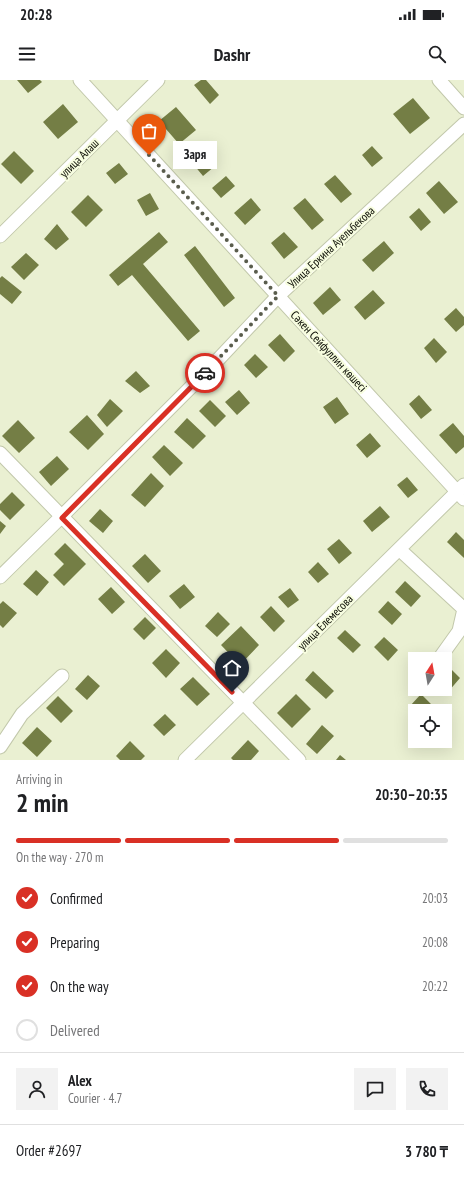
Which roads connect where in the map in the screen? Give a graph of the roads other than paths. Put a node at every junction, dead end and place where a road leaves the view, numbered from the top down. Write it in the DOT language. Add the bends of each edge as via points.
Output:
graph roads {
  1 [pos="80,80"];
  2 [pos="158,80"];
  3 [pos="438,80"];
  4 [pos="464,108"];
  5 [pos="117,120"];
  6 [pos="464,124"];
  7 [pos="0,236"];
  8 [pos="278,296"];
  9 [pos="0,453"];
  10 [pos="462,491"];
  11 [pos="62,518"];
  12 [pos="399,549"];
  13 [pos="0,577"];
  14 [pos="444,652"];
  15 [pos="62,676"];
  16 [pos="243,703"];
  17 [pos="0,747"];
  18 [pos="185,760"];
  19 [pos="299,760"];
  1 -- 5 [label="street, Сәкен Сейфуллин көшесі"];
  2 -- 5 [label="street, улица Алаш"];
  3 -- 4 [label="street"];
  5 -- 7 [label="street, улица Алаш"];
  5 -- 8 [label="street, Сәкен Сейфуллин көшесі"];
  6 -- 8 [label="street, Улица Еркина Ауельбекова"];
  8 -- 10 [label="street, Сәкен Сейфуллин көшесі"];
  8 -- 11 [label="street, Улица Еркина Ауельбекова"];
  9 -- 11 [label="street"];
  10 -- 12 [label="street, улица Елемесова"];
  11 -- 13 [label="street, Улица Еркина Ауельбекова"];
  11 -- 16 [label="street"];
  12 -- 14 [label="street" via="464,609 459,631"];
  12 -- 16 [label="street, улица Елемесова"];
  15 -- 17 [label="street" via="22,714"];
  16 -- 18 [label="street, улица Елемесова"];
  16 -- 19 [label="street"];
}
